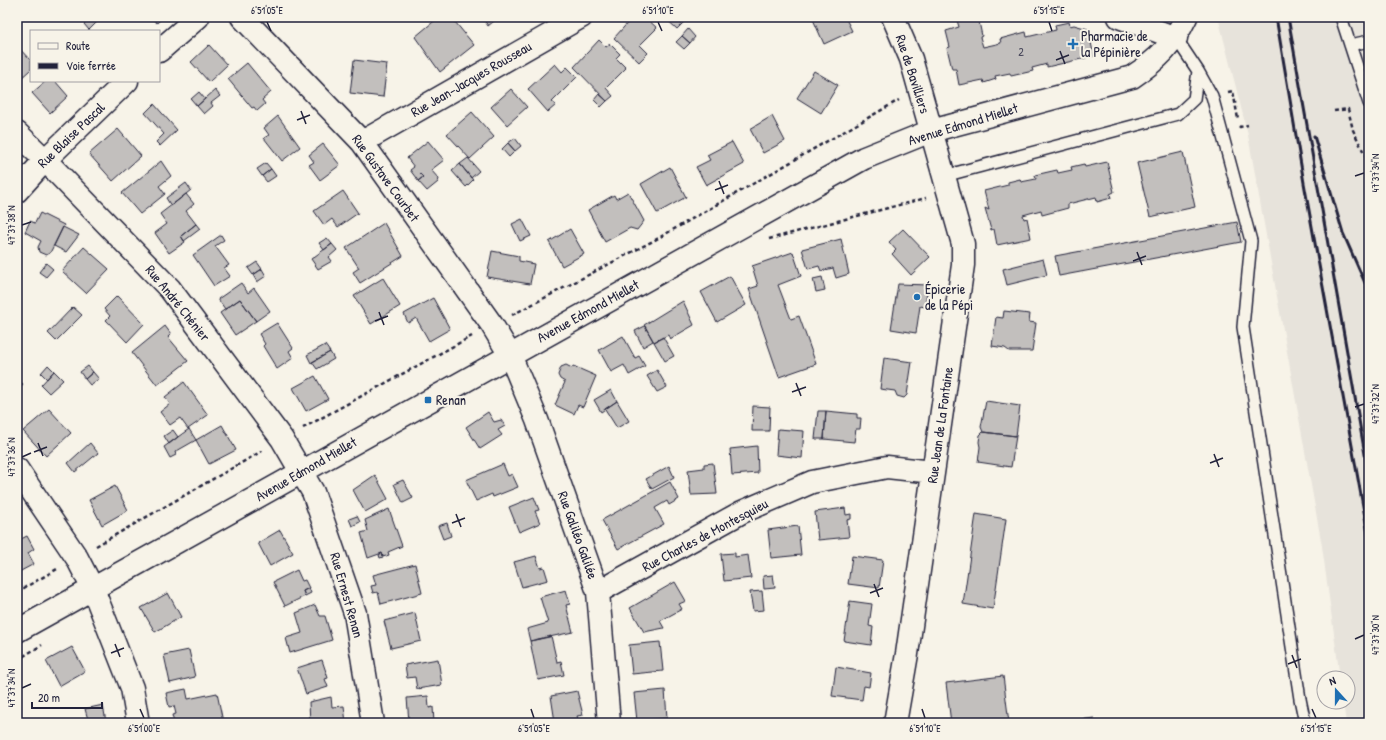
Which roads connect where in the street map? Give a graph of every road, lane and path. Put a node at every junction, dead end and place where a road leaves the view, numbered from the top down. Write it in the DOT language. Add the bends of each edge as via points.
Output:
graph roads {
  1 [pos="198,17"];
  2 [pos="242,17"];
  3 [pos="581,17"];
  4 [pos="893,17"];
  5 [pos="1119,17"];
  6 [pos="1186,17"];
  7 [pos="1341,17"];
  8 [pos="1176,38"];
  9 [pos="1369,41"];
  10 [pos="1350,45"];
  11 [pos="160,50"];
  12 [pos="1198,71"];
  13 [pos="126,82"];
  14 [pos="920,90"];
  15 [pos="1369,102"];
  16 [pos="1334,111"];
  17 [pos="931,131"];
  18 [pos="17,134"];
  19 [pos="362,142"];
  20 [pos="45,160"];
  21 [pos="1369,163"];
  22 [pos="946,184"];
  23 [pos="17,191"];
  24 [pos="764,240"];
  25 [pos="492,326"];
  26 [pos="510,355"];
  27 [pos="282,439"];
  28 [pos="17,469"];
  29 [pos="302,472"];
  30 [pos="933,472"];
  31 [pos="76,558"];
  32 [pos="93,589"];
  33 [pos="17,592"];
  34 [pos="598,592"];
  35 [pos="17,631"];
  36 [pos="43,645"];
  37 [pos="17,660"];
  38 [pos="138,723"];
  39 [pos="373,723"];
  40 [pos="609,723"];
  41 [pos="895,723"];
  42 [pos="1305,723"];
  1 -- 11 [label="street"];
  2 -- 19 [label="street, Rue Gustave Courbet"];
  3 -- 19 [label="street, Rue Jean-Jacques Rousseau"];
  4 -- 14 [label="street, Rue de Bavilliers" via="911,59"];
  5 -- 8 [label="street"];
  6 -- 8 [label="street, Avenue Edmond Miellet"];
  7 -- 10 [label="lane"];
  8 -- 12 [label="lane"];
  8 -- 17 [label="street, Avenue Edmond Miellet" via="1154,63 1132,77"];
  9 -- 10 [label="lane"];
  10 -- 15 [label="lane"];
  12 -- 22 [label="lane" via="1194,99 1178,114"];
  12 -- 42 [label="lane" via="1212,96 1251,241 1243,326"];
  13 -- 20 [label="street, Rue Blaise Pascal"];
  14 -- 17 [label="street, Rue de Bavilliers"];
  14 -- 25 [label="path" via="655,240"];
  16 -- 21 [label="path" via="1348,109 1353,130"];
  17 -- 22 [label="street, Rue Jean de La Fontaine"];
  17 -- 26 [label="street, Avenue Edmond Miellet" via="864,158"];
  18 -- 20 [label="street, Rue André Chénier"];
  19 -- 25 [label="street, Rue Gustave Courbet"];
  20 -- 23 [label="street, Rue Blaise Pascal"];
  20 -- 27 [label="street, Rue André Chénier" via="170,289"];
  22 -- 24 [label="path"];
  22 -- 30 [label="street, Rue Jean de La Fontaine" via="963,244 964,265"];
  25 -- 26 [label="street, Rue Gustave Courbet"];
  25 -- 27 [label="path"];
  26 -- 29 [label="street, Avenue Edmond Miellet"];
  26 -- 34 [label="street, Rue Galiléo Galilée" via="537,420"];
  27 -- 29 [label="street, Rue André Chénier"];
  27 -- 31 [label="path"];
  28 -- 31 [label="street"];
  29 -- 32 [label="street, Avenue Edmond Miellet"];
  29 -- 39 [label="street, Rue Ernest Renan" via="313,492 336,553 355,613"];
  30 -- 34 [label="street, Rue Charles de Montesquieu" via="887,467 812,482 742,512"];
  30 -- 41 [label="street, Rue Jean de La Fontaine"];
  31 -- 32 [label="street"];
  31 -- 33 [label="path"];
  32 -- 35 [label="street, Avenue Edmond Miellet"];
  32 -- 38 [label="street" via="132,688"];
  34 -- 40 [label="street, Rue Galiléo Galilée"];
  36 -- 37 [label="path"];
}
